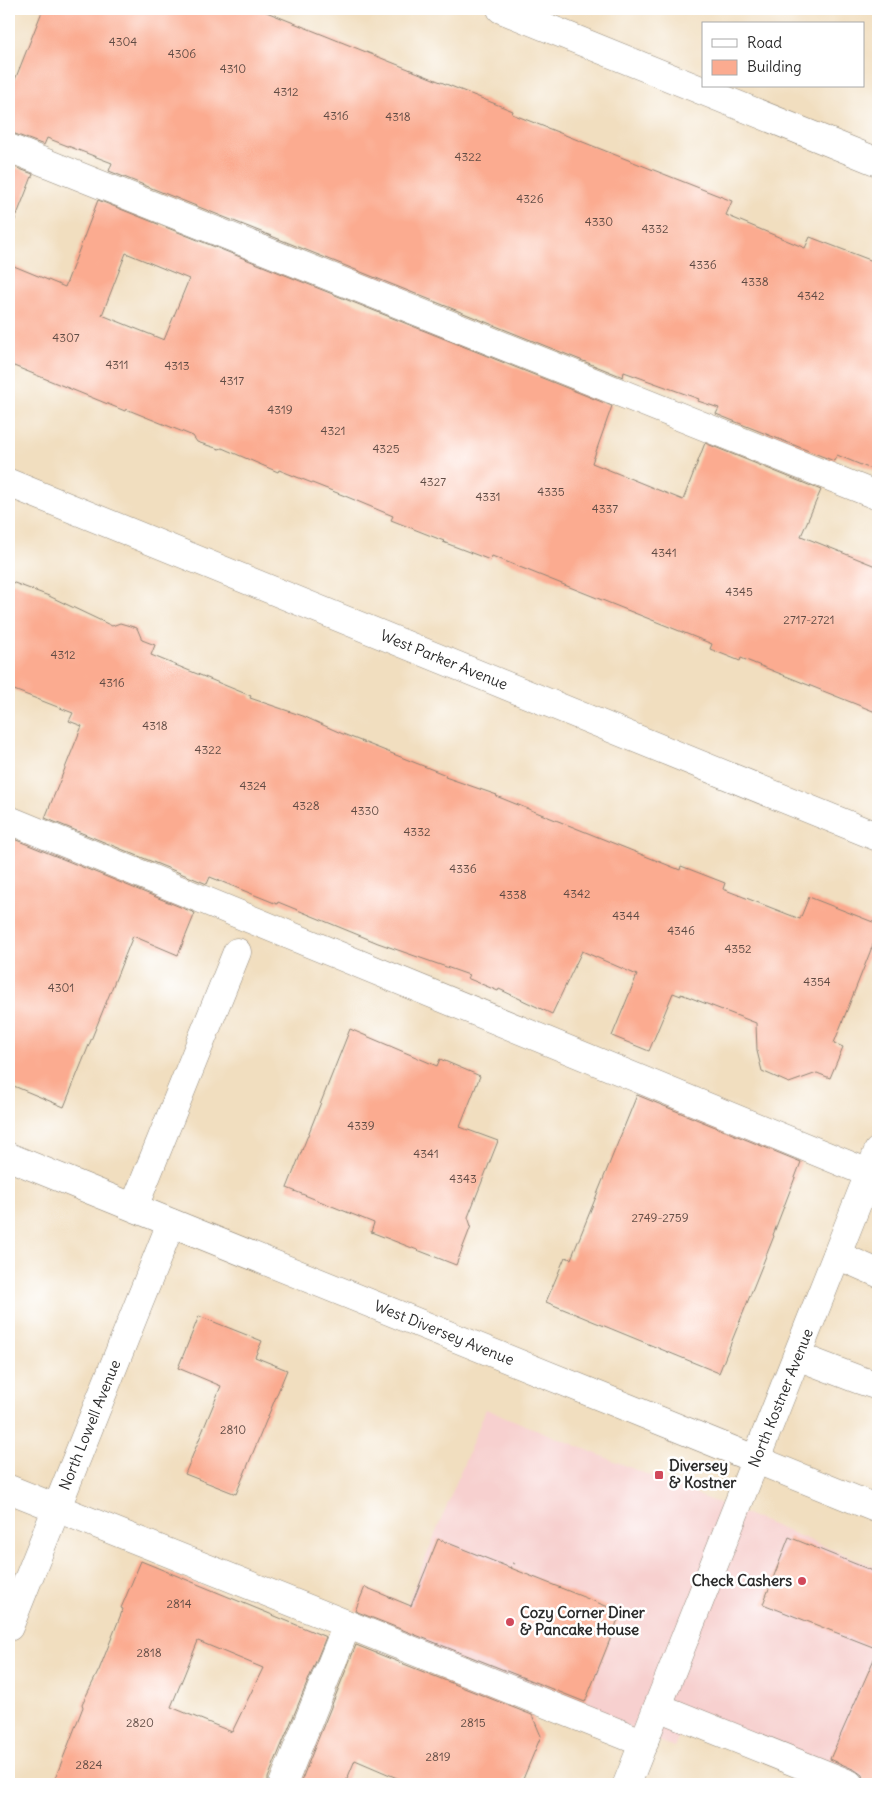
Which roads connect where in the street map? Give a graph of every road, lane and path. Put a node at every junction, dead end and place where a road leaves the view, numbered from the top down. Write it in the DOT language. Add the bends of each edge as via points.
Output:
graph roads {
  1 [pos="502,9"];
  2 [pos="9,148"];
  3 [pos="878,162"];
  4 [pos="9,483"];
  5 [pos="878,496"];
  6 [pos="9,820"];
  7 [pos="878,837"];
  8 [pos="237,952"];
  9 [pos="9,1157"];
  10 [pos="875,1167"];
  11 [pos="134,1207"];
  12 [pos="172,1223"];
  13 [pos="837,1255"];
  14 [pos="878,1273"];
  15 [pos="797,1356"];
  16 [pos="878,1386"];
  17 [pos="756,1459"];
  18 [pos="9,1490"];
  19 [pos="56,1508"];
  20 [pos="878,1509"];
  21 [pos="514,1563"];
  22 [pos="511,1568"];
  23 [pos="346,1625"];
  24 [pos="9,1627"];
  25 [pos="658,1707"];
  26 [pos="644,1743"];
  27 [pos="283,1784"];
  28 [pos="627,1784"];
  29 [pos="849,1784"];
  1 -- 3 [label="street"];
  2 -- 5 [label="street"];
  4 -- 7 [label="street, West Parker Avenue"];
  6 -- 10 [label="street"];
  8 -- 11 [label="street"];
  9 -- 11 [label="street, West Diversey Avenue"];
  10 -- 13 [label="street, North Kostner Avenue"];
  11 -- 12 [label="street, West Diversey Avenue"];
  12 -- 17 [label="street, West Diversey Avenue"];
  12 -- 19 [label="street, North Lowell Avenue"];
  13 -- 14 [label="street"];
  13 -- 15 [label="street, North Kostner Avenue"];
  15 -- 16 [label="street"];
  15 -- 17 [label="street, North Kostner Avenue"];
  17 -- 20 [label="street, West Diversey Avenue"];
  17 -- 25 [label="street, North Kostner Avenue"];
  18 -- 19 [label="street"];
  19 -- 23 [label="street"];
  19 -- 24 [label="street, North Lowell Avenue"];
  21 -- 22 [label="path"];
  23 -- 26 [label="street"];
  23 -- 27 [label="street"];
  25 -- 26 [label="street, North Kostner Avenue"];
  25 -- 29 [label="street"];
  26 -- 28 [label="street, North Kostner Avenue"];
}
